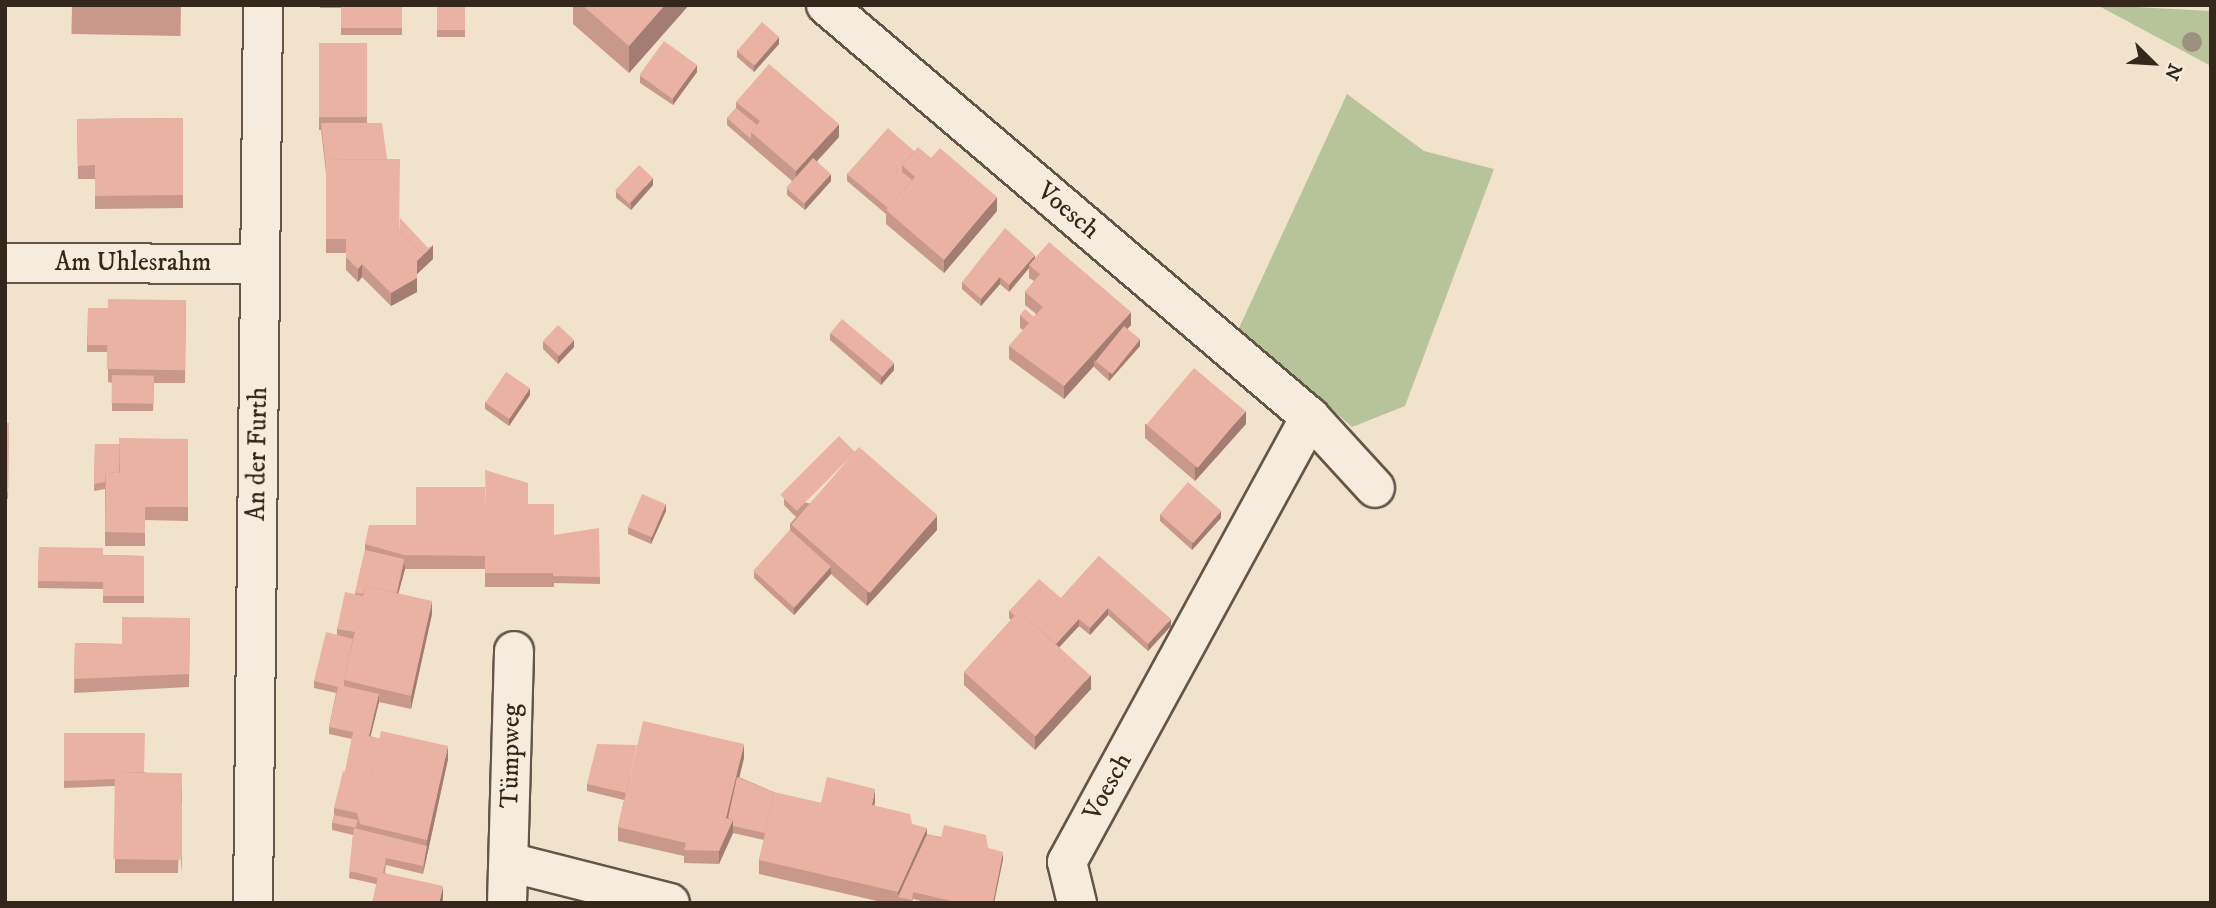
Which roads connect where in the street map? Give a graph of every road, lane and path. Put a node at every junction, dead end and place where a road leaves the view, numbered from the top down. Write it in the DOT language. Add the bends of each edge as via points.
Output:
graph roads {
  1 [pos="263,5"];
  2 [pos="825,5"];
  3 [pos="5,263"];
  4 [pos="260,264"];
  5 [pos="1310,417"];
  6 [pos="1376,488"];
  7 [pos="514,650"];
  8 [pos="509,862"];
  9 [pos="253,903"];
  10 [pos="507,903"];
  11 [pos="670,903"];
  12 [pos="1077,903"];
  1 -- 4 [label="street, An der Furth"];
  2 -- 5 [label="street, Voesch"];
  3 -- 4 [label="street, Am Uhlesrahm"];
  4 -- 9 [label="street, An der Furth"];
  5 -- 6 [label="street, Voesch"];
  5 -- 12 [label="street, Voesch" via="1068,862"];
  7 -- 8 [label="street, Tümpweg"];
  8 -- 10 [label="street, Tümpweg"];
  8 -- 11 [label="street"];
}
